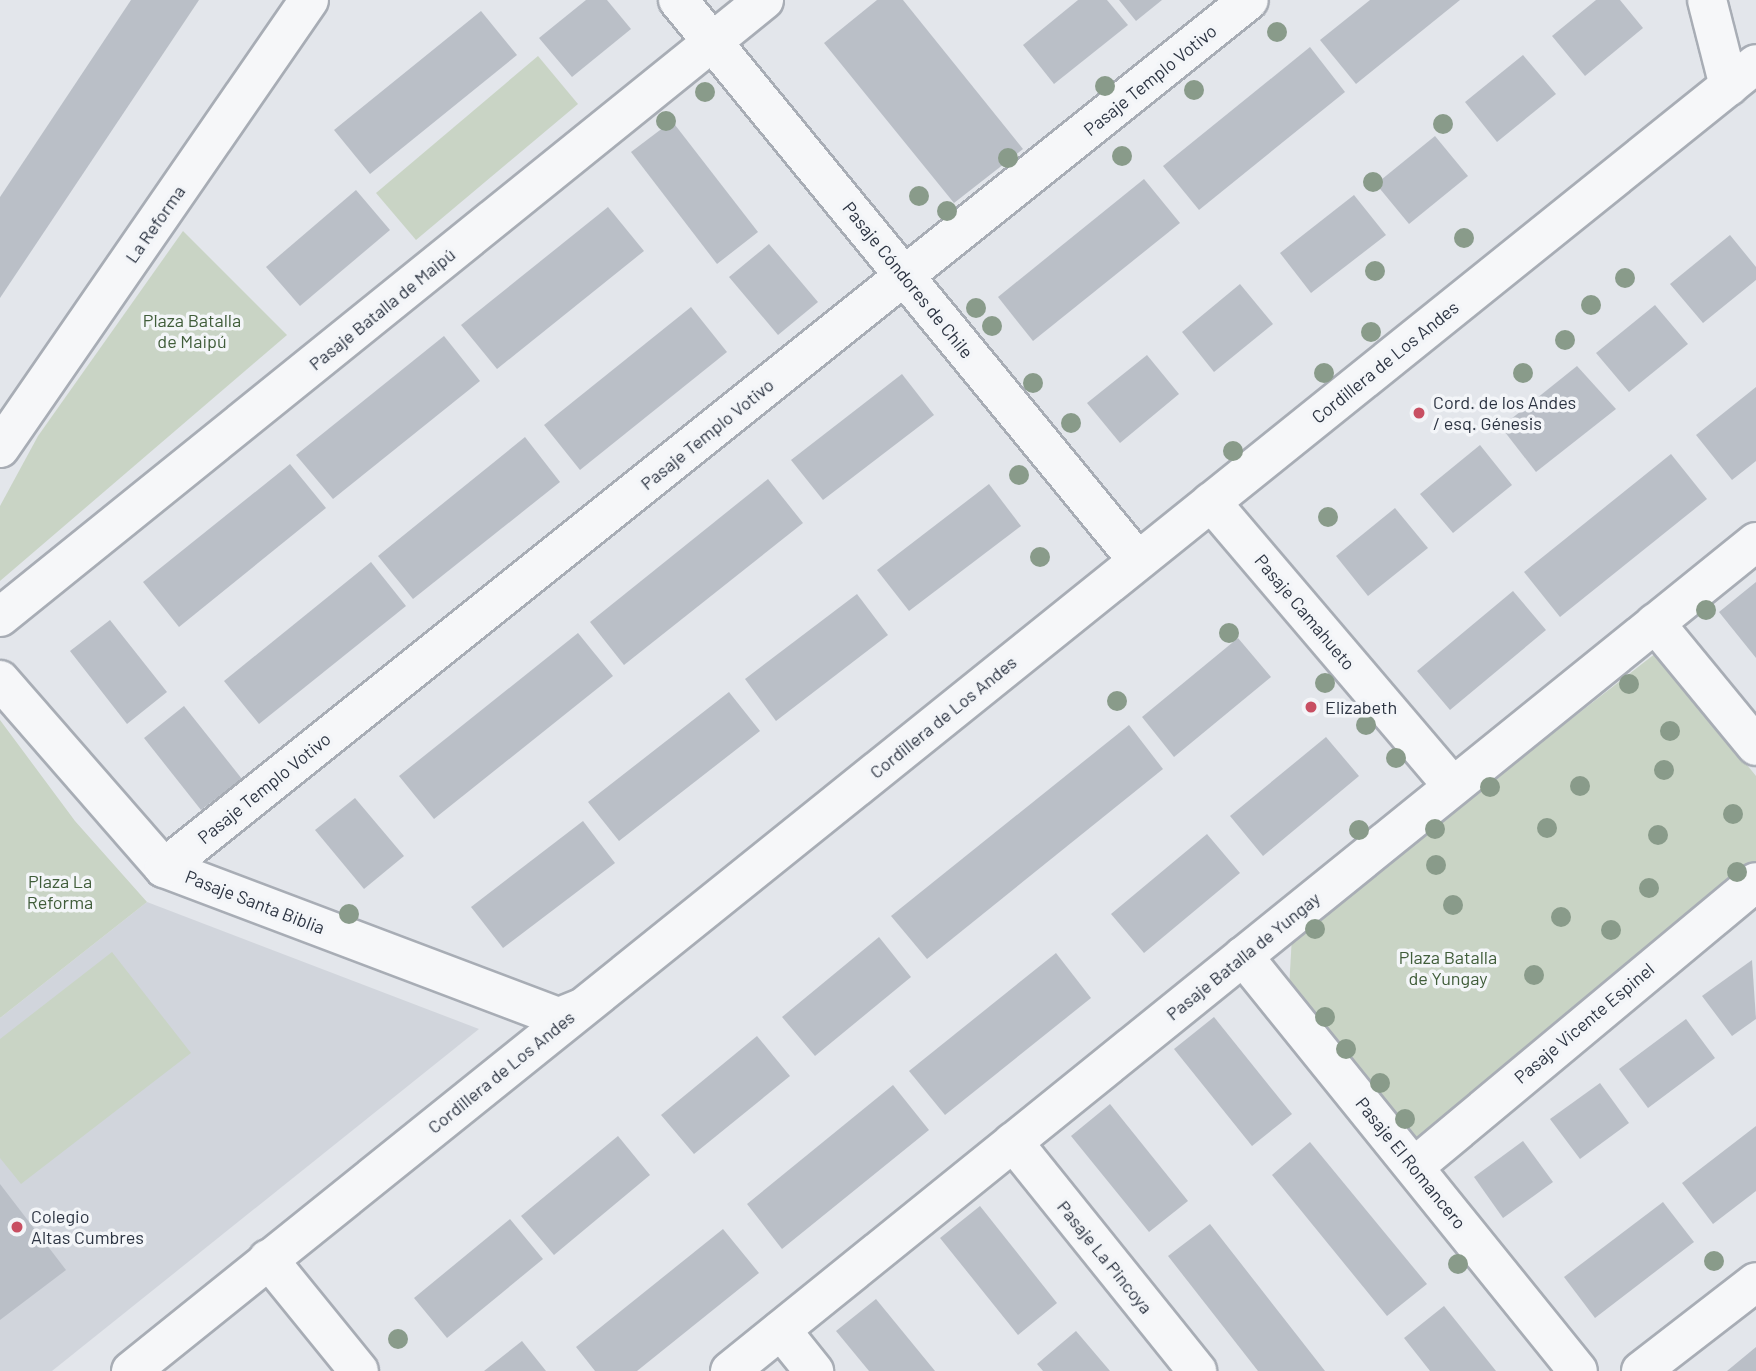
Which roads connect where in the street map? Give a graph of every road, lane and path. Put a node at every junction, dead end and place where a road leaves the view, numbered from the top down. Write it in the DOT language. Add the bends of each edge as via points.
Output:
graph roads {
  1 [pos="309,0"];
  2 [pos="678,0"];
  3 [pos="764,0"];
  4 [pos="1249,0"];
  5 [pos="1707,0"];
  6 [pos="712,42"];
  7 [pos="1743,75"];
  8 [pos="905,276"];
  9 [pos="0,448"];
  10 [pos="1212,502"];
  11 [pos="1756,542"];
  12 [pos="1138,561"];
  13 [pos="0,617"];
  14 [pos="1655,623"];
  15 [pos="0,680"];
  16 [pos="1756,746"];
  17 [pos="1453,786"];
  18 [pos="164,868"];
  19 [pos="1756,882"];
  20 [pos="1243,956"];
  21 [pos="579,1010"];
  22 [pos="1013,1142"];
  23 [pos="1414,1167"];
  24 [pos="268,1259"];
  25 [pos="1756,1282"];
  26 [pos="781,1330"];
  27 [pos="131,1371"];
  28 [pos="359,1371"];
  29 [pos="730,1371"];
  30 [pos="814,1371"];
  31 [pos="1198,1371"];
  32 [pos="1578,1371"];
  33 [pos="1641,1371"];
  1 -- 9 [label="street, La Reforma"];
  2 -- 6 [label="street, Pasaje Cóndores de Chile"];
  3 -- 6 [label="street, Pasaje Batalla de Maipú"];
  4 -- 8 [label="street, Pasaje Templo Votivo"];
  5 -- 7 [label="street"];
  6 -- 8 [label="street, Pasaje Cóndores de Chile"];
  6 -- 13 [label="street, Pasaje Batalla de Maipú"];
  7 -- 10 [label="street, Cordillera de Los Andes"];
  8 -- 12 [label="street, Pasaje Cóndores de Chile"];
  8 -- 18 [label="street, Pasaje Templo Votivo"];
  10 -- 12 [label="street, Cordillera de Los Andes"];
  10 -- 17 [label="street, Pasaje Camahueto"];
  11 -- 14 [label="street, Pasaje Batalla de Yungay"];
  12 -- 21 [label="street, Cordillera de Los Andes"];
  14 -- 16 [label="street"];
  14 -- 17 [label="street, Pasaje Batalla de Yungay"];
  15 -- 18 [label="street, Pasaje Santa Biblia"];
  17 -- 20 [label="street, Pasaje Batalla de Yungay"];
  18 -- 21 [label="street, Pasaje Santa Biblia" via="559,1017"];
  19 -- 23 [label="street, Pasaje Vicente Espinel"];
  20 -- 22 [label="street, Pasaje Batalla de Yungay"];
  20 -- 23 [label="street, Pasaje El Romancero"];
  21 -- 24 [label="street, Cordillera de Los Andes"];
  22 -- 26 [label="street, Pasaje Batalla de Yungay"];
  22 -- 31 [label="street, Pasaje La Pincoya"];
  23 -- 32 [label="street, Pasaje El Romancero"];
  24 -- 27 [label="street, Cordillera de Los Andes"];
  24 -- 28 [label="street"];
  25 -- 33 [label="street"];
  26 -- 29 [label="street, Pasaje Batalla de Yungay"];
  26 -- 30 [label="street"];
}
